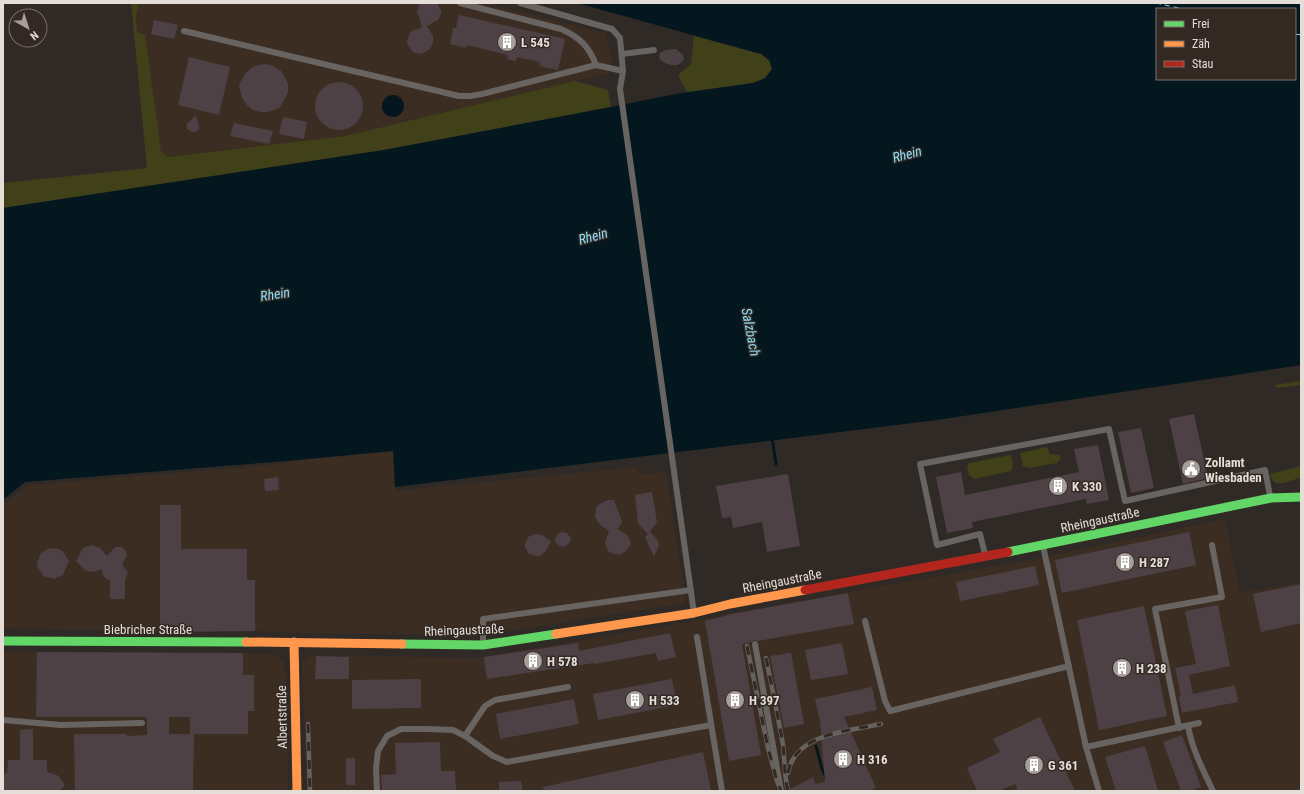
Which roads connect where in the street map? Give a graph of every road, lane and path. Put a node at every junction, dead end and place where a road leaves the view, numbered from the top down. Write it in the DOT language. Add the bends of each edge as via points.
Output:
graph roads {
  1 [pos="460,3"];
  2 [pos="520,3"];
  3 [pos="184,31"];
  4 [pos="654,50"];
  5 [pos="622,54"];
  6 [pos="596,65"];
  7 [pos="623,71"];
  8 [pos="1295,488"];
  9 [pos="1301,497"];
  10 [pos="1271,498"];
  11 [pos="1042,545"];
  12 [pos="1212,545"];
  13 [pos="985,556"];
  14 [pos="691,590"];
  15 [pos="694,613"];
  16 [pos="865,621"];
  17 [pos="697,637"];
  18 [pos="3,641"];
  19 [pos="294,642"];
  20 [pos="755,644"];
  21 [pos="483,645"];
  22 [pos="1069,666"];
  23 [pos="568,687"];
  24 [pos="3,720"];
  25 [pos="142,723"];
  26 [pos="1199,723"];
  27 [pos="710,725"];
  28 [pos="1188,726"];
  29 [pos="1179,728"];
  30 [pos="465,736"];
  31 [pos="1086,747"];
  32 [pos="297,791"];
  33 [pos="377,791"];
  34 [pos="722,791"];
  35 [pos="781,791"];
  36 [pos="1099,791"];
  37 [pos="1213,791"];
  1 -- 6 [label="lane" via="561,29 574,35 584,44"];
  2 -- 5 [label="lane" via="612,29 620,38"];
  3 -- 6 [label="lane" via="459,96 482,94"];
  4 -- 5 [label="lane"];
  5 -- 7 [label="lane"];
  6 -- 7 [label="lane"];
  7 -- 14 [label="lane" via="620,89"];
  8 -- 10 [label="street, Rheingaustraße"];
  9 -- 10 [label="street, Rheingaustraße"];
  10 -- 11 [label="street, Rheingaustraße"];
  10 -- 13 [label="lane" via="1264,470 1125,501 1109,429 920,464 937,545 980,534"];
  11 -- 13 [label="street, Rheingaustraße"];
  11 -- 22 [label="lane"];
  12 -- 29 [label="lane" via="1222,597 1155,608"];
  13 -- 15 [label="street, Rheingaustraße"];
  14 -- 15 [label="lane"];
  14 -- 21 [label="lane" via="483,618"];
  15 -- 21 [label="street, Rheingaustraße"];
  16 -- 22 [label="lane" via="885,701 890,711"];
  17 -- 27 [label="lane"];
  18 -- 19 [label="street, Biebricher Straße"];
  19 -- 21 [label="street, Rheingaustraße"];
  19 -- 32 [label="street, Albertstraße"];
  20 -- 35 [label="lane"];
  22 -- 31 [label="lane"];
  23 -- 30 [label="lane" via="495,700 485,706"];
  24 -- 25 [label="lane" via="61,725"];
  26 -- 28 [label="lane"];
  27 -- 30 [label="lane" via="507,762 493,756"];
  27 -- 34 [label="lane"];
  28 -- 29 [label="lane"];
  28 -- 37 [label="lane" via="1193,747"];
  29 -- 31 [label="lane"];
  30 -- 33 [label="lane" via="453,730 428,729 401,729 387,736 378,751"];
  31 -- 36 [label="lane"];
}
